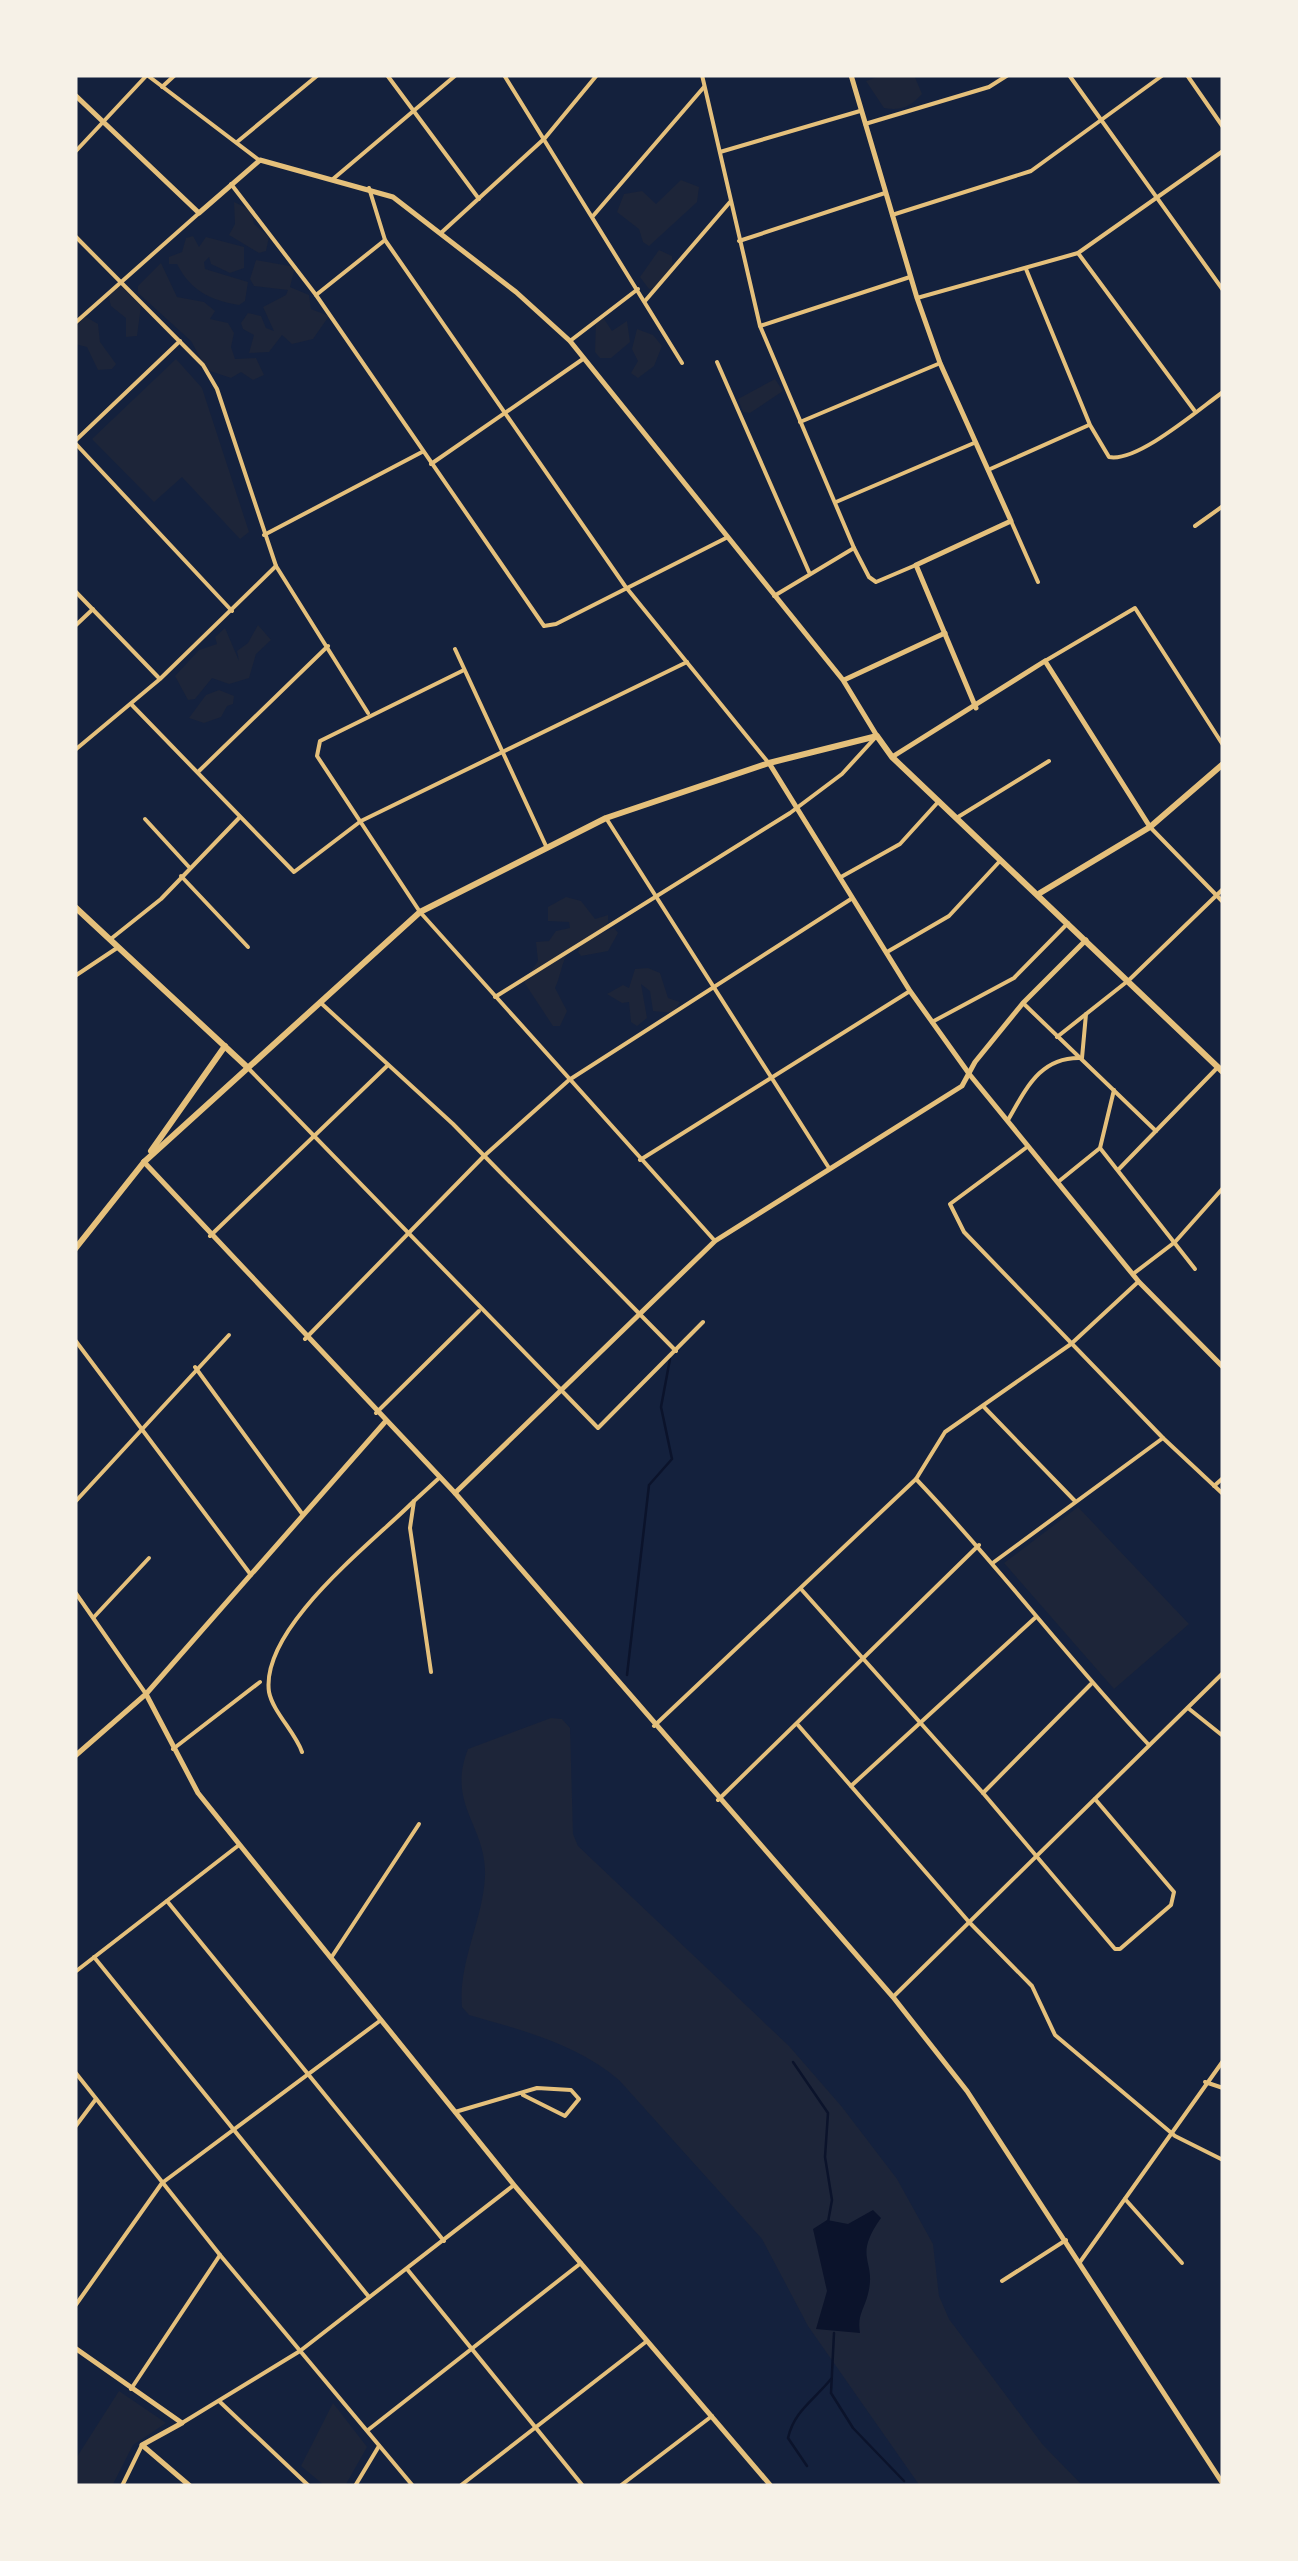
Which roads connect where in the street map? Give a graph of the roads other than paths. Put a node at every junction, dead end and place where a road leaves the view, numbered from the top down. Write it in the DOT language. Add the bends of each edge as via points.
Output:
graph roads {
  1 [pos="147,75"];
  2 [pos="175,75"];
  3 [pos="318,75"];
  4 [pos="387,75"];
  5 [pos="456,75"];
  6 [pos="504,75"];
  7 [pos="597,75"];
  8 [pos="702,75"];
  9 [pos="851,75"];
  10 [pos="1008,75"];
  11 [pos="1069,75"];
  12 [pos="1163,75"];
  13 [pos="1187,75"];
  14 [pos="162,86"];
  15 [pos="704,86"];
  16 [pos="75,94"];
  17 [pos="861,111"];
  18 [pos="412,112"];
  19 [pos="1104,120"];
  20 [pos="104,121"];
  21 [pos="865,124"];
  22 [pos="1223,126"];
  23 [pos="545,138"];
  24 [pos="237,142"];
  25 [pos="1223,151"];
  26 [pos="75,152"];
  27 [pos="720,152"];
  28 [pos="260,160"];
  29 [pos="334,180"];
  30 [pos="231,184"];
  31 [pos="369,188"];
  32 [pos="885,193"];
  33 [pos="1158,196"];
  34 [pos="478,199"];
  35 [pos="732,200"];
  36 [pos="199,213"];
  37 [pos="892,215"];
  38 [pos="593,216"];
  39 [pos="442,232"];
  40 [pos="75,236"];
  41 [pos="385,240"];
  42 [pos="739,241"];
  43 [pos="1078,253"];
  44 [pos="1026,268"];
  45 [pos="910,277"];
  46 [pos="123,280"];
  47 [pos="638,289"];
  48 [pos="1223,290"];
  49 [pos="316,294"];
  50 [pos="917,298"];
  51 [pos="644,301"];
  52 [pos="75,323"];
  53 [pos="760,326"];
  54 [pos="180,341"];
  55 [pos="570,341"];
  56 [pos="584,358"];
  57 [pos="716,362"];
  58 [pos="940,363"];
  59 [pos="682,364"];
  60 [pos="1223,392"];
  61 [pos="1195,411"];
  62 [pos="505,412"];
  63 [pos="800,422"];
  64 [pos="1090,425"];
  65 [pos="977,441"];
  66 [pos="75,442"];
  67 [pos="422,452"];
  68 [pos="430,464"];
  69 [pos="988,470"];
  70 [pos="836,502"];
  71 [pos="1223,506"];
  72 [pos="1011,521"];
  73 [pos="1195,526"];
  74 [pos="264,535"];
  75 [pos="727,538"];
  76 [pos="854,548"];
  77 [pos="916,565"];
  78 [pos="276,566"];
  79 [pos="809,572"];
  80 [pos="1038,582"];
  81 [pos="625,586"];
  82 [pos="75,590"];
  83 [pos="774,596"];
  84 [pos="93,609"];
  85 [pos="232,610"];
  86 [pos="75,626"];
  87 [pos="945,632"];
  88 [pos="328,646"];
  89 [pos="455,649"];
  90 [pos="1045,661"];
  91 [pos="687,662"];
  92 [pos="464,670"];
  93 [pos="160,679"];
  94 [pos="844,680"];
  95 [pos="131,704"];
  96 [pos="976,708"];
  97 [pos="369,714"];
  98 [pos="877,736"];
  99 [pos="1223,745"];
  100 [pos="75,750"];
  101 [pos="503,755"];
  102 [pos="892,757"];
  103 [pos="1050,761"];
  104 [pos="768,763"];
  105 [pos="1223,764"];
  106 [pos="197,773"];
  107 [pos="940,800"];
  108 [pos="798,807"];
  109 [pos="958,817"];
  110 [pos="239,818"];
  111 [pos="606,818"];
  112 [pos="145,819"];
  113 [pos="361,820"];
  114 [pos="1150,827"];
  115 [pos="546,846"];
  116 [pos="1002,859"];
  117 [pos="189,866"];
  118 [pos="181,876"];
  119 [pos="842,877"];
  120 [pos="1223,890"];
  121 [pos="655,894"];
  122 [pos="1040,894"];
  123 [pos="1217,896"];
  124 [pos="854,897"];
  125 [pos="1223,902"];
  126 [pos="75,907"];
  127 [pos="420,912"];
  128 [pos="1069,922"];
  129 [pos="112,939"];
  130 [pos="1086,939"];
  131 [pos="120,946"];
  132 [pos="248,947"];
  133 [pos="888,952"];
  134 [pos="75,976"];
  135 [pos="1130,980"];
  136 [pos="712,988"];
  137 [pos="910,991"];
  138 [pos="495,997"];
  139 [pos="318,1000"];
  140 [pos="1023,1003"];
  141 [pos="1086,1014"];
  142 [pos="932,1022"];
  143 [pos="1057,1036"];
  144 [pos="225,1046"];
  145 [pos="1082,1058"];
  146 [pos="246,1066"];
  147 [pos="387,1066"];
  148 [pos="1220,1070"];
  149 [pos="970,1076"];
  150 [pos="772,1078"];
  151 [pos="570,1080"];
  152 [pos="1114,1090"];
  153 [pos="1008,1120"];
  154 [pos="1156,1131"];
  155 [pos="313,1136"];
  156 [pos="1028,1147"];
  157 [pos="1100,1148"];
  158 [pos="484,1156"];
  159 [pos="640,1160"];
  160 [pos="144,1162"];
  161 [pos="1119,1169"];
  162 [pos="830,1171"];
  163 [pos="1058,1182"];
  164 [pos="1223,1188"];
  165 [pos="408,1235"];
  166 [pos="210,1236"];
  167 [pos="716,1242"];
  168 [pos="1175,1242"];
  169 [pos="75,1250"];
  170 [pos="1195,1269"];
  171 [pos="1133,1274"];
  172 [pos="1139,1282"];
  173 [pos="480,1310"];
  174 [pos="636,1314"];
  175 [pos="703,1322"];
  176 [pos="229,1335"];
  177 [pos="305,1339"];
  178 [pos="75,1341"];
  179 [pos="1071,1344"];
  180 [pos="676,1351"];
  181 [pos="1223,1353"];
  182 [pos="1216,1360"];
  183 [pos="195,1367"];
  184 [pos="1223,1367"];
  185 [pos="561,1388"];
  186 [pos="983,1406"];
  187 [pos="376,1413"];
  188 [pos="384,1422"];
  189 [pos="140,1429"];
  190 [pos="1163,1438"];
  191 [pos="1223,1478"];
  192 [pos="438,1479"];
  193 [pos="916,1479"];
  194 [pos="1214,1486"];
  195 [pos="454,1493"];
  196 [pos="1223,1494"];
  197 [pos="1074,1500"];
  198 [pos="414,1501"];
  199 [pos="75,1502"];
  200 [pos="304,1515"];
  201 [pos="979,1545"];
  202 [pos="149,1558"];
  203 [pos="994,1562"];
  204 [pos="251,1575"];
  205 [pos="801,1589"];
  206 [pos="75,1592"];
  207 [pos="1036,1616"];
  208 [pos="94,1617"];
  209 [pos="865,1660"];
  210 [pos="430,1672"];
  211 [pos="1223,1673"];
  212 [pos="260,1682"];
  213 [pos="1091,1684"];
  214 [pos="146,1694"];
  215 [pos="1188,1708"];
  216 [pos="920,1723"];
  217 [pos="798,1725"];
  218 [pos="654,1726"];
  219 [pos="1223,1736"];
  220 [pos="1149,1745"];
  221 [pos="173,1749"];
  222 [pos="302,1752"];
  223 [pos="75,1756"];
  224 [pos="851,1786"];
  225 [pos="983,1793"];
  226 [pos="1095,1798"];
  227 [pos="718,1800"];
  228 [pos="418,1824"];
  229 [pos="239,1844"];
  230 [pos="1035,1857"];
  231 [pos="168,1901"];
  232 [pos="969,1922"];
  233 [pos="94,1958"];
  234 [pos="331,1958"];
  235 [pos="75,1972"];
  236 [pos="892,1997"];
  237 [pos="381,2020"];
  238 [pos="1223,2061"];
  239 [pos="75,2072"];
  240 [pos="306,2075"];
  241 [pos="1206,2082"];
  242 [pos="1223,2088"];
  243 [pos="522,2094"];
  244 [pos="96,2098"];
  245 [pos="455,2112"];
  246 [pos="75,2127"];
  247 [pos="234,2128"];
  248 [pos="1170,2129"];
  249 [pos="1223,2160"];
  250 [pos="162,2182"];
  251 [pos="514,2186"];
  252 [pos="1125,2199"];
  253 [pos="444,2240"];
  254 [pos="1066,2240"];
  255 [pos="220,2256"];
  256 [pos="582,2262"];
  257 [pos="1080,2262"];
  258 [pos="1182,2262"];
  259 [pos="407,2269"];
  260 [pos="1002,2280"];
  261 [pos="369,2297"];
  262 [pos="75,2306"];
  263 [pos="647,2341"];
  264 [pos="75,2348"];
  265 [pos="472,2348"];
  266 [pos="300,2351"];
  267 [pos="131,2389"];
  268 [pos="219,2401"];
  269 [pos="712,2415"];
  270 [pos="182,2423"];
  271 [pos="537,2428"];
  272 [pos="368,2430"];
  273 [pos="142,2444"];
  274 [pos="380,2446"];
  275 [pos="1223,2484"];
  276 [pos="122,2486"];
  277 [pos="190,2486"];
  278 [pos="310,2486"];
  279 [pos="355,2486"];
  280 [pos="414,2486"];
  281 [pos="460,2486"];
  282 [pos="583,2486"];
  283 [pos="620,2486"];
  284 [pos="771,2486"];
  1 -- 14 [label="street"];
  1 -- 20 [label="street"];
  2 -- 14 [label="street"];
  3 -- 24 [label="street"];
  4 -- 18 [label="street"];
  5 -- 18 [label="street"];
  6 -- 23 [label="street"];
  7 -- 23 [label="street"];
  8 -- 15 [label="street"];
  9 -- 17 [label="street"];
  10 -- 21 [label="street" via="989,88"];
  11 -- 19 [label="street"];
  12 -- 19 [label="street"];
  13 -- 22 [label="street"];
  14 -- 24 [label="street"];
  15 -- 27 [label="street"];
  15 -- 38 [label="street"];
  16 -- 20 [label="street"];
  17 -- 21 [label="street"];
  17 -- 27 [label="street"];
  18 -- 29 [label="street"];
  18 -- 34 [label="street"];
  19 -- 33 [label="street"];
  19 -- 37 [label="street" via="1031,171"];
  20 -- 26 [label="street"];
  20 -- 36 [label="street"];
  21 -- 32 [label="street"];
  23 -- 34 [label="street"];
  23 -- 38 [label="street"];
  24 -- 28 [label="street"];
  25 -- 33 [label="street"];
  27 -- 35 [label="street"];
  28 -- 29 [label="street"];
  28 -- 30 [label="street"];
  29 -- 31 [label="street"];
  30 -- 36 [label="street"];
  30 -- 49 [label="street"];
  31 -- 39 [label="street" via="394,197"];
  31 -- 41 [label="street"];
  32 -- 37 [label="street"];
  32 -- 42 [label="street"];
  33 -- 43 [label="street"];
  33 -- 48 [label="street"];
  34 -- 39 [label="street"];
  35 -- 42 [label="street"];
  35 -- 51 [label="street"];
  36 -- 46 [label="street"];
  37 -- 45 [label="street"];
  38 -- 47 [label="street"];
  39 -- 55 [label="street"];
  40 -- 46 [label="street"];
  41 -- 49 [label="street"];
  41 -- 62 [label="street"];
  42 -- 53 [label="street"];
  43 -- 44 [label="street"];
  43 -- 61 [label="street"];
  44 -- 50 [label="street"];
  44 -- 64 [label="street"];
  45 -- 50 [label="street"];
  45 -- 53 [label="street"];
  46 -- 52 [label="street"];
  46 -- 54 [label="street"];
  47 -- 51 [label="street"];
  47 -- 55 [label="street"];
  49 -- 67 [label="street"];
  50 -- 58 [label="street"];
  51 -- 59 [label="street"];
  53 -- 63 [label="street"];
  54 -- 66 [label="street"];
  54 -- 74 [label="street" via="217,390"];
  55 -- 56 [label="street"];
  56 -- 62 [label="street"];
  56 -- 75 [label="street"];
  57 -- 79 [label="street"];
  58 -- 63 [label="street"];
  58 -- 65 [label="street"];
  60 -- 61 [label="street"];
  61 -- 64 [label="street" via="1124,458 1102,450"];
  62 -- 68 [label="street"];
  62 -- 81 [label="street"];
  63 -- 70 [label="street"];
  64 -- 69 [label="street"];
  65 -- 69 [label="street"];
  65 -- 70 [label="street"];
  66 -- 85 [label="street"];
  67 -- 68 [label="street"];
  67 -- 74 [label="street"];
  68 -- 81 [label="street" via="544,626"];
  69 -- 72 [label="street"];
  70 -- 76 [label="street"];
  71 -- 73 [label="street"];
  72 -- 77 [label="street"];
  72 -- 80 [label="street"];
  74 -- 78 [label="street"];
  75 -- 81 [label="street"];
  75 -- 83 [label="street"];
  76 -- 77 [label="street" via="872,580"];
  76 -- 79 [label="street"];
  77 -- 87 [label="street"];
  78 -- 85 [label="street"];
  78 -- 88 [label="street"];
  79 -- 83 [label="street"];
  81 -- 91 [label="street"];
  82 -- 84 [label="street"];
  83 -- 94 [label="street"];
  84 -- 86 [label="street"];
  84 -- 93 [label="street"];
  85 -- 93 [label="street"];
  87 -- 94 [label="street"];
  87 -- 96 [label="street"];
  88 -- 97 [label="street"];
  88 -- 106 [label="street"];
  89 -- 92 [label="street"];
  90 -- 96 [label="street"];
  90 -- 99 [label="street" via="1129,609 1142,611"];
  90 -- 114 [label="street"];
  91 -- 101 [label="street"];
  91 -- 104 [label="street"];
  92 -- 97 [label="street"];
  92 -- 101 [label="street"];
  93 -- 95 [label="street"];
  94 -- 98 [label="street"];
  95 -- 100 [label="street"];
  95 -- 106 [label="street"];
  96 -- 102 [label="street"];
  97 -- 113 [label="street" via="320,741 315,752"];
  98 -- 102 [label="main road"];
  98 -- 104 [label="main road"];
  98 -- 108 [label="street"];
  101 -- 113 [label="street"];
  101 -- 115 [label="street"];
  102 -- 107 [label="main road"];
  103 -- 109 [label="street"];
  104 -- 108 [label="street"];
  104 -- 111 [label="main road"];
  105 -- 114 [label="main road"];
  106 -- 110 [label="street"];
  107 -- 109 [label="main road"];
  107 -- 119 [label="street" via="900,844"];
  108 -- 119 [label="street"];
  108 -- 121 [label="street"];
  109 -- 116 [label="main road"];
  110 -- 113 [label="street" via="294,872"];
  110 -- 117 [label="street"];
  111 -- 115 [label="main road"];
  111 -- 121 [label="street"];
  112 -- 117 [label="street"];
  113 -- 127 [label="street"];
  114 -- 122 [label="main road"];
  114 -- 123 [label="street"];
  115 -- 127 [label="main road"];
  116 -- 122 [label="main road"];
  116 -- 133 [label="street" via="950,916"];
  117 -- 118 [label="street"];
  118 -- 129 [label="street"];
  118 -- 132 [label="street"];
  119 -- 124 [label="street"];
  120 -- 123 [label="street"];
  121 -- 136 [label="street"];
  121 -- 138 [label="street"];
  122 -- 128 [label="main road"];
  123 -- 125 [label="street"];
  123 -- 135 [label="street"];
  124 -- 133 [label="street"];
  124 -- 136 [label="street"];
  126 -- 129 [label="main road"];
  127 -- 138 [label="street"];
  127 -- 139 [label="main road"];
  128 -- 130 [label="main road"];
  128 -- 142 [label="street" via="1014,978"];
  129 -- 131 [label="main road"];
  130 -- 135 [label="main road"];
  130 -- 140 [label="street"];
  131 -- 134 [label="street"];
  131 -- 144 [label="main road"];
  133 -- 137 [label="street"];
  135 -- 141 [label="street"];
  135 -- 148 [label="main road"];
  136 -- 150 [label="street"];
  136 -- 151 [label="street"];
  137 -- 142 [label="street"];
  137 -- 150 [label="street"];
  138 -- 151 [label="street"];
  139 -- 146 [label="main road"];
  139 -- 147 [label="street"];
  140 -- 143 [label="street"];
  140 -- 149 [label="street"];
  141 -- 143 [label="street"];
  141 -- 145 [label="street"];
  142 -- 149 [label="street"];
  143 -- 145 [label="street"];
  144 -- 146 [label="main road"];
  144 -- 160 [label="main road"];
  145 -- 152 [label="street"];
  145 -- 153 [label="street" via="1044,1067"];
  146 -- 155 [label="street"];
  146 -- 160 [label="main road"];
  147 -- 155 [label="street"];
  147 -- 158 [label="street"];
  148 -- 154 [label="street"];
  149 -- 153 [label="street"];
  149 -- 162 [label="street"];
  150 -- 159 [label="street"];
  150 -- 162 [label="street"];
  151 -- 158 [label="street"];
  151 -- 159 [label="street"];
  152 -- 154 [label="street"];
  152 -- 157 [label="street"];
  153 -- 156 [label="street"];
  154 -- 161 [label="street"];
  155 -- 165 [label="street"];
  155 -- 166 [label="street"];
  156 -- 163 [label="street"];
  156 -- 179 [label="street" via="950,1206 964,1232"];
  157 -- 161 [label="street"];
  157 -- 163 [label="street"];
  158 -- 165 [label="street"];
  158 -- 174 [label="street"];
  159 -- 167 [label="street"];
  160 -- 166 [label="street"];
  160 -- 169 [label="main road"];
  161 -- 168 [label="street"];
  162 -- 167 [label="street"];
  163 -- 171 [label="street"];
  164 -- 168 [label="street"];
  165 -- 173 [label="street"];
  165 -- 177 [label="street"];
  166 -- 177 [label="street"];
  167 -- 174 [label="street"];
  168 -- 170 [label="street"];
  168 -- 171 [label="street"];
  171 -- 172 [label="street"];
  172 -- 179 [label="street"];
  172 -- 182 [label="street"];
  173 -- 185 [label="street"];
  173 -- 187 [label="street"];
  174 -- 180 [label="street"];
  174 -- 185 [label="street"];
  175 -- 180 [label="street"];
  176 -- 183 [label="street"];
  177 -- 187 [label="street"];
  178 -- 189 [label="street"];
  179 -- 186 [label="street"];
  179 -- 190 [label="street"];
  180 -- 185 [label="street" via="604,1427"];
  181 -- 182 [label="street"];
  182 -- 184 [label="street"];
  183 -- 189 [label="street"];
  183 -- 200 [label="street"];
  185 -- 195 [label="street"];
  186 -- 193 [label="street" via="945,1432"];
  186 -- 197 [label="street"];
  187 -- 188 [label="street"];
  188 -- 192 [label="street"];
  188 -- 200 [label="street"];
  189 -- 199 [label="street"];
  189 -- 204 [label="street"];
  190 -- 194 [label="street"];
  190 -- 197 [label="street"];
  191 -- 194 [label="street"];
  192 -- 195 [label="street"];
  192 -- 198 [label="street"];
  193 -- 201 [label="street"];
  193 -- 205 [label="street"];
  194 -- 196 [label="street"];
  195 -- 218 [label="street"];
  197 -- 203 [label="street"];
  198 -- 210 [label="street" via="410,1528"];
  198 -- 222 [label="street" via="282,1635 270,1692"];
  200 -- 204 [label="street"];
  201 -- 203 [label="street"];
  201 -- 209 [label="street"];
  202 -- 208 [label="street"];
  203 -- 207 [label="street"];
  204 -- 214 [label="street"];
  205 -- 209 [label="street"];
  205 -- 218 [label="street"];
  206 -- 208 [label="street"];
  207 -- 213 [label="street"];
  207 -- 216 [label="street"];
  208 -- 214 [label="street"];
  209 -- 216 [label="street"];
  209 -- 217 [label="street"];
  211 -- 215 [label="street"];
  212 -- 221 [label="street"];
  213 -- 220 [label="street"];
  213 -- 225 [label="street"];
  214 -- 221 [label="street"];
  214 -- 223 [label="street"];
  215 -- 219 [label="street"];
  215 -- 220 [label="street"];
  216 -- 224 [label="street"];
  216 -- 225 [label="street"];
  217 -- 224 [label="street"];
  217 -- 227 [label="street"];
  218 -- 227 [label="street"];
  220 -- 226 [label="street"];
  221 -- 229 [label="street"];
  224 -- 232 [label="street"];
  225 -- 230 [label="street"];
  226 -- 230 [label="street"];
  226 -- 230 [label="street" via="1171,1887 1171,1905 1114,1949"];
  227 -- 236 [label="street"];
  228 -- 234 [label="street"];
  229 -- 231 [label="street"];
  229 -- 234 [label="street"];
  230 -- 232 [label="street"];
  231 -- 233 [label="street"];
  231 -- 240 [label="street"];
  232 -- 236 [label="street"];
  232 -- 248 [label="street" via="1032,1986 1055,2035"];
  233 -- 235 [label="street"];
  233 -- 247 [label="street"];
  234 -- 237 [label="street"];
  236 -- 254 [label="street" via="967,2091"];
  237 -- 240 [label="street"];
  237 -- 245 [label="street"];
  238 -- 241 [label="street"];
  239 -- 244 [label="street"];
  240 -- 247 [label="street"];
  240 -- 253 [label="street"];
  241 -- 242 [label="street"];
  241 -- 248 [label="street"];
  243 -- 243 [label="street" via="556,2088 579,2099 565,2116"];
  243 -- 245 [label="street"];
  244 -- 246 [label="street"];
  244 -- 250 [label="street"];
  245 -- 251 [label="street"];
  247 -- 250 [label="street"];
  247 -- 261 [label="street"];
  248 -- 249 [label="street"];
  248 -- 252 [label="street"];
  250 -- 255 [label="street"];
  250 -- 262 [label="street"];
  251 -- 253 [label="street"];
  251 -- 256 [label="street"];
  252 -- 257 [label="street"];
  252 -- 258 [label="street"];
  253 -- 259 [label="street"];
  254 -- 257 [label="street"];
  254 -- 260 [label="street"];
  255 -- 266 [label="street"];
  255 -- 267 [label="street"];
  256 -- 263 [label="street"];
  256 -- 265 [label="street"];
  257 -- 275 [label="street"];
  259 -- 261 [label="street"];
  259 -- 265 [label="street"];
  261 -- 266 [label="street"];
  263 -- 269 [label="street"];
  263 -- 271 [label="street"];
  264 -- 267 [label="street"];
  265 -- 271 [label="street"];
  265 -- 272 [label="street"];
  266 -- 268 [label="street"];
  266 -- 272 [label="street"];
  267 -- 270 [label="street"];
  268 -- 270 [label="street"];
  268 -- 278 [label="street"];
  269 -- 283 [label="street"];
  269 -- 284 [label="street"];
  270 -- 273 [label="street"];
  271 -- 281 [label="street"];
  271 -- 282 [label="street"];
  272 -- 274 [label="street"];
  273 -- 276 [label="street"];
  273 -- 277 [label="street"];
  274 -- 279 [label="street"];
  274 -- 280 [label="street"];
}
